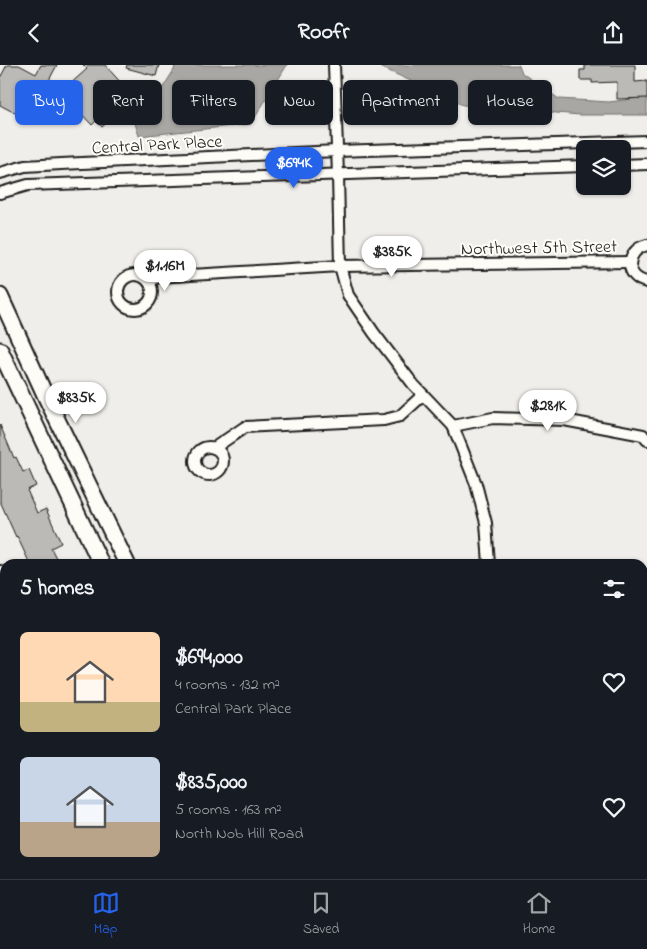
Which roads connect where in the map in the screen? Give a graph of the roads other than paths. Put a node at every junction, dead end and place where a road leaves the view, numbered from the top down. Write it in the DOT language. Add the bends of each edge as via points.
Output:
graph roads {
  1 [pos="334,65"];
  2 [pos="647,141"];
  3 [pos="337,151"];
  4 [pos="647,164"];
  5 [pos="631,165"];
  6 [pos="576,166"];
  7 [pos="0,173"];
  8 [pos="338,175"];
  9 [pos="0,193"];
  10 [pos="647,245"];
  11 [pos="630,262"];
  12 [pos="340,267"];
  13 [pos="149,282"];
  14 [pos="647,282"];
  15 [pos="0,295"];
  16 [pos="0,350"];
  17 [pos="423,395"];
  18 [pos="454,426"];
  19 [pos="647,440"];
  20 [pos="214,448"];
  21 [pos="99,559"];
  22 [pos="125,559"];
  23 [pos="488,559"];
  1 -- 3 [label="street"];
  2 -- 3 [label="street, Central Park Place"];
  3 -- 7 [label="street, Central Park Place" via="25,166"];
  3 -- 8 [label="street"];
  4 -- 5 [label="street"];
  6 -- 8 [label="street, Central Park Place"];
  8 -- 9 [label="street, Central Park Place" via="28,185"];
  8 -- 12 [label="street"];
  10 -- 11 [label="street" via="635,251"];
  11 -- 12 [label="street, Northwest 5th Street"];
  11 -- 14 [label="street" via="633,275"];
  12 -- 13 [label="street, Northwest 5th Street" via="158,277"];
  12 -- 17 [label="street" via="348,295"];
  15 -- 22 [label="main road"];
  16 -- 21 [label="main road"];
  17 -- 18 [label="street"];
  17 -- 20 [label="street" via="400,416 384,420 245,427"];
  18 -- 19 [label="street" via="493,418 564,420 643,435"];
  18 -- 23 [label="street" via="478,491 486,523"];
}
